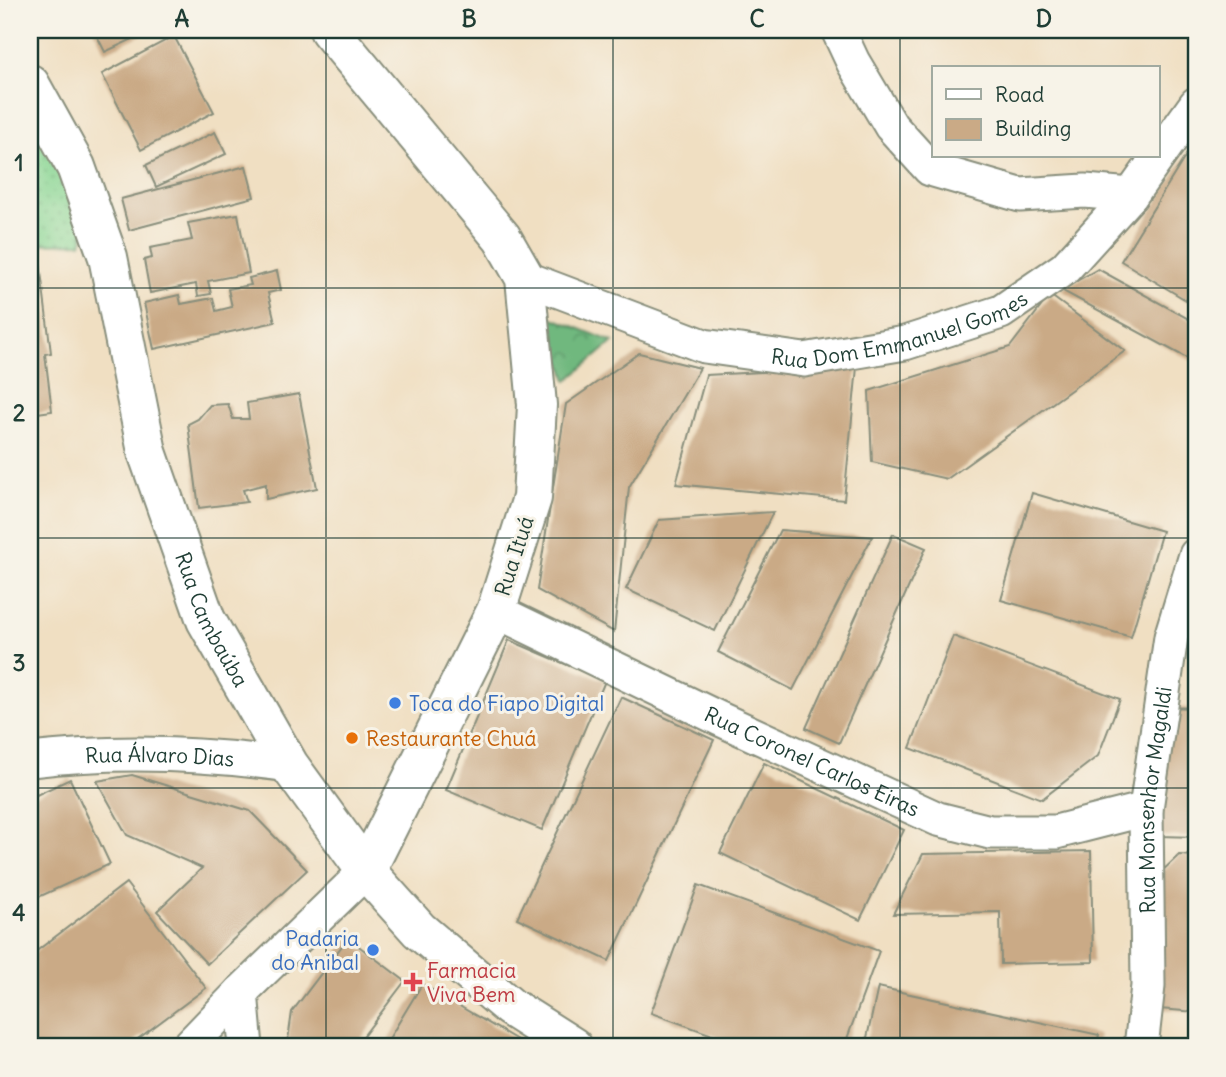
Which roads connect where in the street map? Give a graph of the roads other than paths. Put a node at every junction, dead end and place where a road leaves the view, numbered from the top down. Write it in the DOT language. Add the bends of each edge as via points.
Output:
graph roads {
  1 [pos="329,30"];
  2 [pos="838,30"];
  3 [pos="30,84"];
  4 [pos="1196,104"];
  5 [pos="1160,154"];
  6 [pos="1157,158"];
  7 [pos="1131,195"];
  8 [pos="525,278"];
  9 [pos="1196,555"];
  10 [pos="496,611"];
  11 [pos="30,760"];
  12 [pos="289,765"];
  13 [pos="1146,808"];
  14 [pos="366,871"];
  15 [pos="241,992"];
  16 [pos="188,1047"];
  17 [pos="246,1047"];
  18 [pos="573,1047"];
  19 [pos="1141,1047"];
  1 -- 8 [label="street, Rua Ituá" via="502,238"];
  2 -- 7 [label="street" via="891,127 930,169 1020,195 1085,191"];
  3 -- 12 [label="street, Rua Cambaúba" via="76,167 108,257 147,452 206,620"];
  4 -- 5 [label="street, Rua Dom Emmanuel Gomes"];
  6 -- 7 [label="street, Rua Dom Emmanuel Gomes"];
  7 -- 8 [label="street, Rua Dom Emmanuel Gomes" via="1065,268 1001,312 905,343 804,360 704,346"];
  8 -- 10 [label="street, Rua Ituá" via="537,405 532,498"];
  9 -- 13 [label="street, Rua Monsenhor Magaldi" via="1171,637"];
  10 -- 13 [label="street, Rua Coronel Carlos Eiras" via="938,819 990,832 1056,832"];
  10 -- 14 [label="street, Rua Ituá"];
  11 -- 12 [label="street, Rua Álvaro Dias" via="85,754 228,756"];
  12 -- 14 [label="street, Rua Cambaúba"];
  13 -- 19 [label="street, Rua Monsenhor Magaldi" via="1148,986"];
  14 -- 15 [label="street, Rua Ituá"];
  14 -- 18 [label="street, Rua Cambaúba" via="419,930 510,1007"];
  15 -- 16 [label="street, Rua Ituá"];
  15 -- 17 [label="street"];
}
